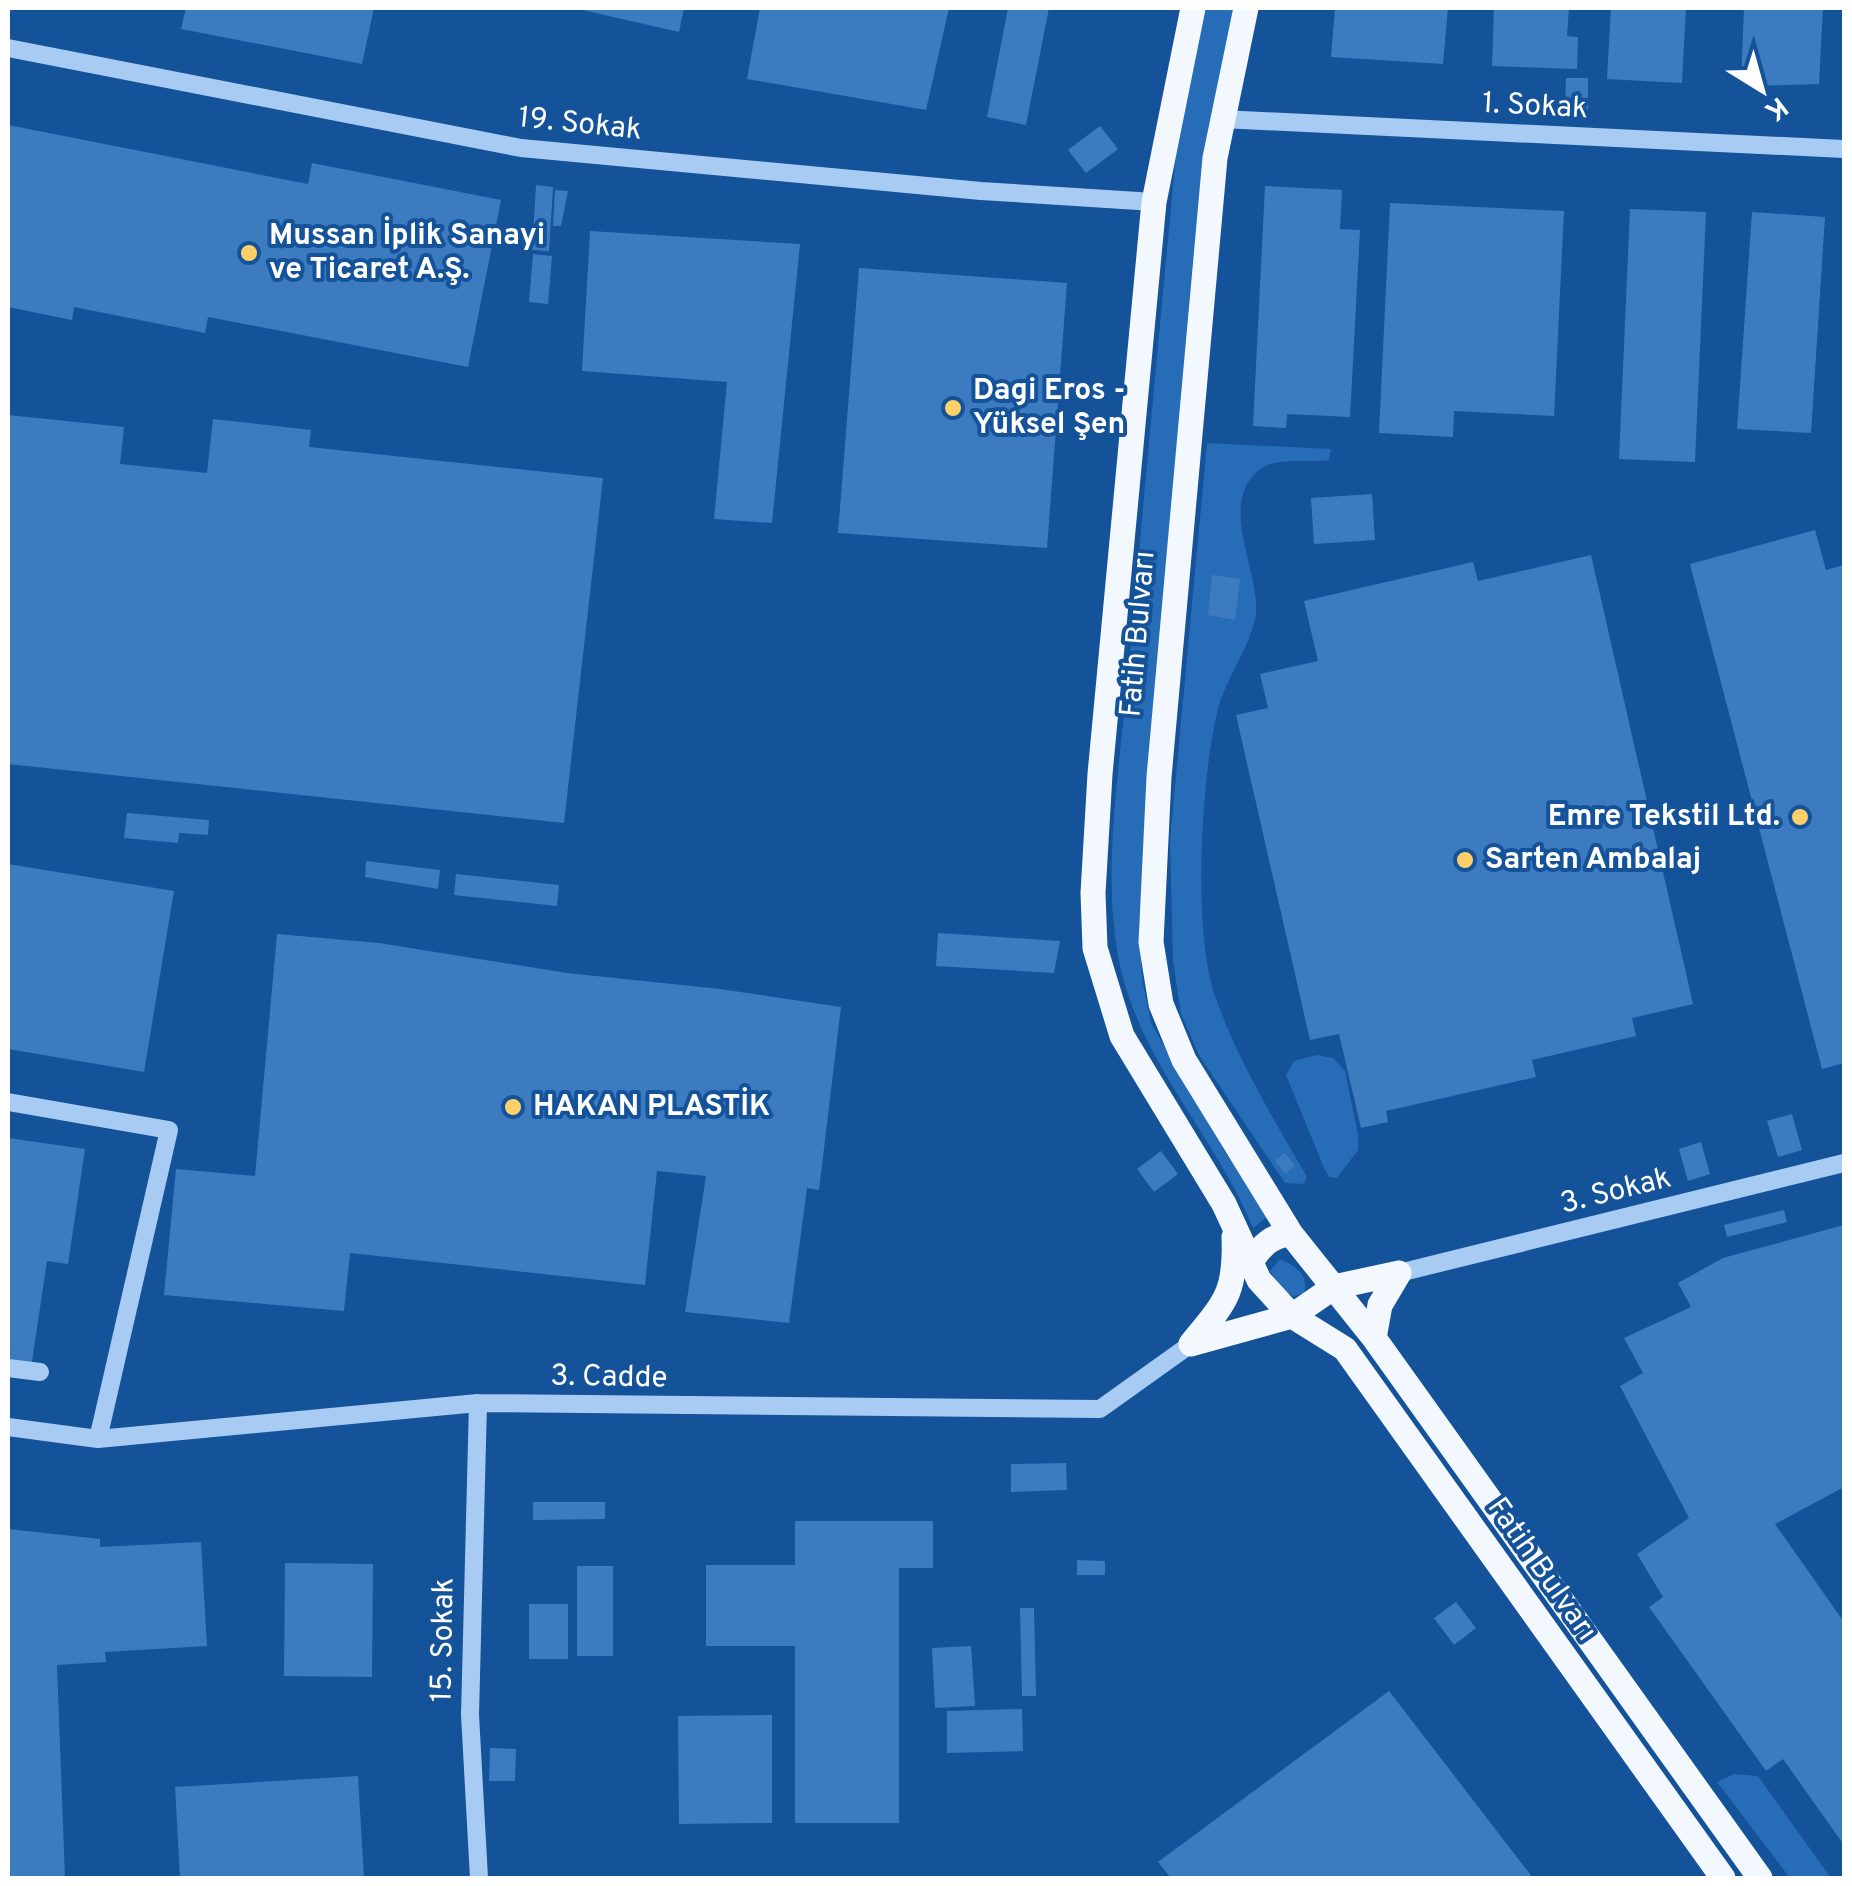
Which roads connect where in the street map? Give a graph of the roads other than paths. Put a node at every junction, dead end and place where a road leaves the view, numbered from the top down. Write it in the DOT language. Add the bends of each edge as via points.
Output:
graph roads {
  1 [pos="1193,8"];
  2 [pos="1246,8"];
  3 [pos="8,48"];
  4 [pos="1222,119"];
  5 [pos="1844,149"];
  6 [pos="1154,202"];
  7 [pos="8,1102"];
  8 [pos="1844,1162"];
  9 [pos="1234,1226"];
  10 [pos="1291,1234"];
  11 [pos="1251,1262"];
  12 [pos="1399,1272"];
  13 [pos="1334,1287"];
  14 [pos="1292,1316"];
  15 [pos="1374,1338"];
  16 [pos="1192,1344"];
  17 [pos="8,1368"];
  18 [pos="40,1372"];
  19 [pos="478,1403"];
  20 [pos="8,1427"];
  21 [pos="98,1439"];
  22 [pos="479,1878"];
  23 [pos="1723,1878"];
  24 [pos="1760,1878"];
  1 -- 6 [label="main road, Fatih Bulvarı"];
  2 -- 4 [label="main road, Fatih Bulvarı"];
  3 -- 6 [label="street, 19. Sokak" via="522,148"];
  4 -- 5 [label="street, 1. Sokak"];
  4 -- 10 [label="main road, Fatih Bulvarı" via="1159,776 1154,980 1172,1035"];
  6 -- 9 [label="main road, Fatih Bulvarı" via="1092,918 1122,1036"];
  7 -- 21 [label="street" via="168,1130"];
  8 -- 12 [label="street, 3. Sokak"];
  9 -- 11 [label="main road, Fatih Bulvarı"];
  9 -- 16 [label="main road" via="1236,1276"];
  10 -- 11 [label="main road" via="1261,1246"];
  10 -- 13 [label="main road, Fatih Bulvarı"];
  11 -- 14 [label="main road, Fatih Bulvarı" via="1274,1301"];
  12 -- 13 [label="main road"];
  12 -- 15 [label="main road" via="1380,1305"];
  13 -- 14 [label="main road"];
  13 -- 15 [label="main road, Fatih Bulvarı"];
  14 -- 16 [label="main road"];
  14 -- 23 [label="main road, Fatih Bulvarı" via="1345,1349"];
  15 -- 24 [label="main road, Fatih Bulvarı"];
  16 -- 19 [label="street, 3. Cadde" via="1100,1408"];
  17 -- 18 [label="street"];
  19 -- 21 [label="street, 3. Cadde"];
  19 -- 22 [label="street, 15. Sokak" via="470,1716"];
  20 -- 21 [label="street, 3. Cadde"];
}
